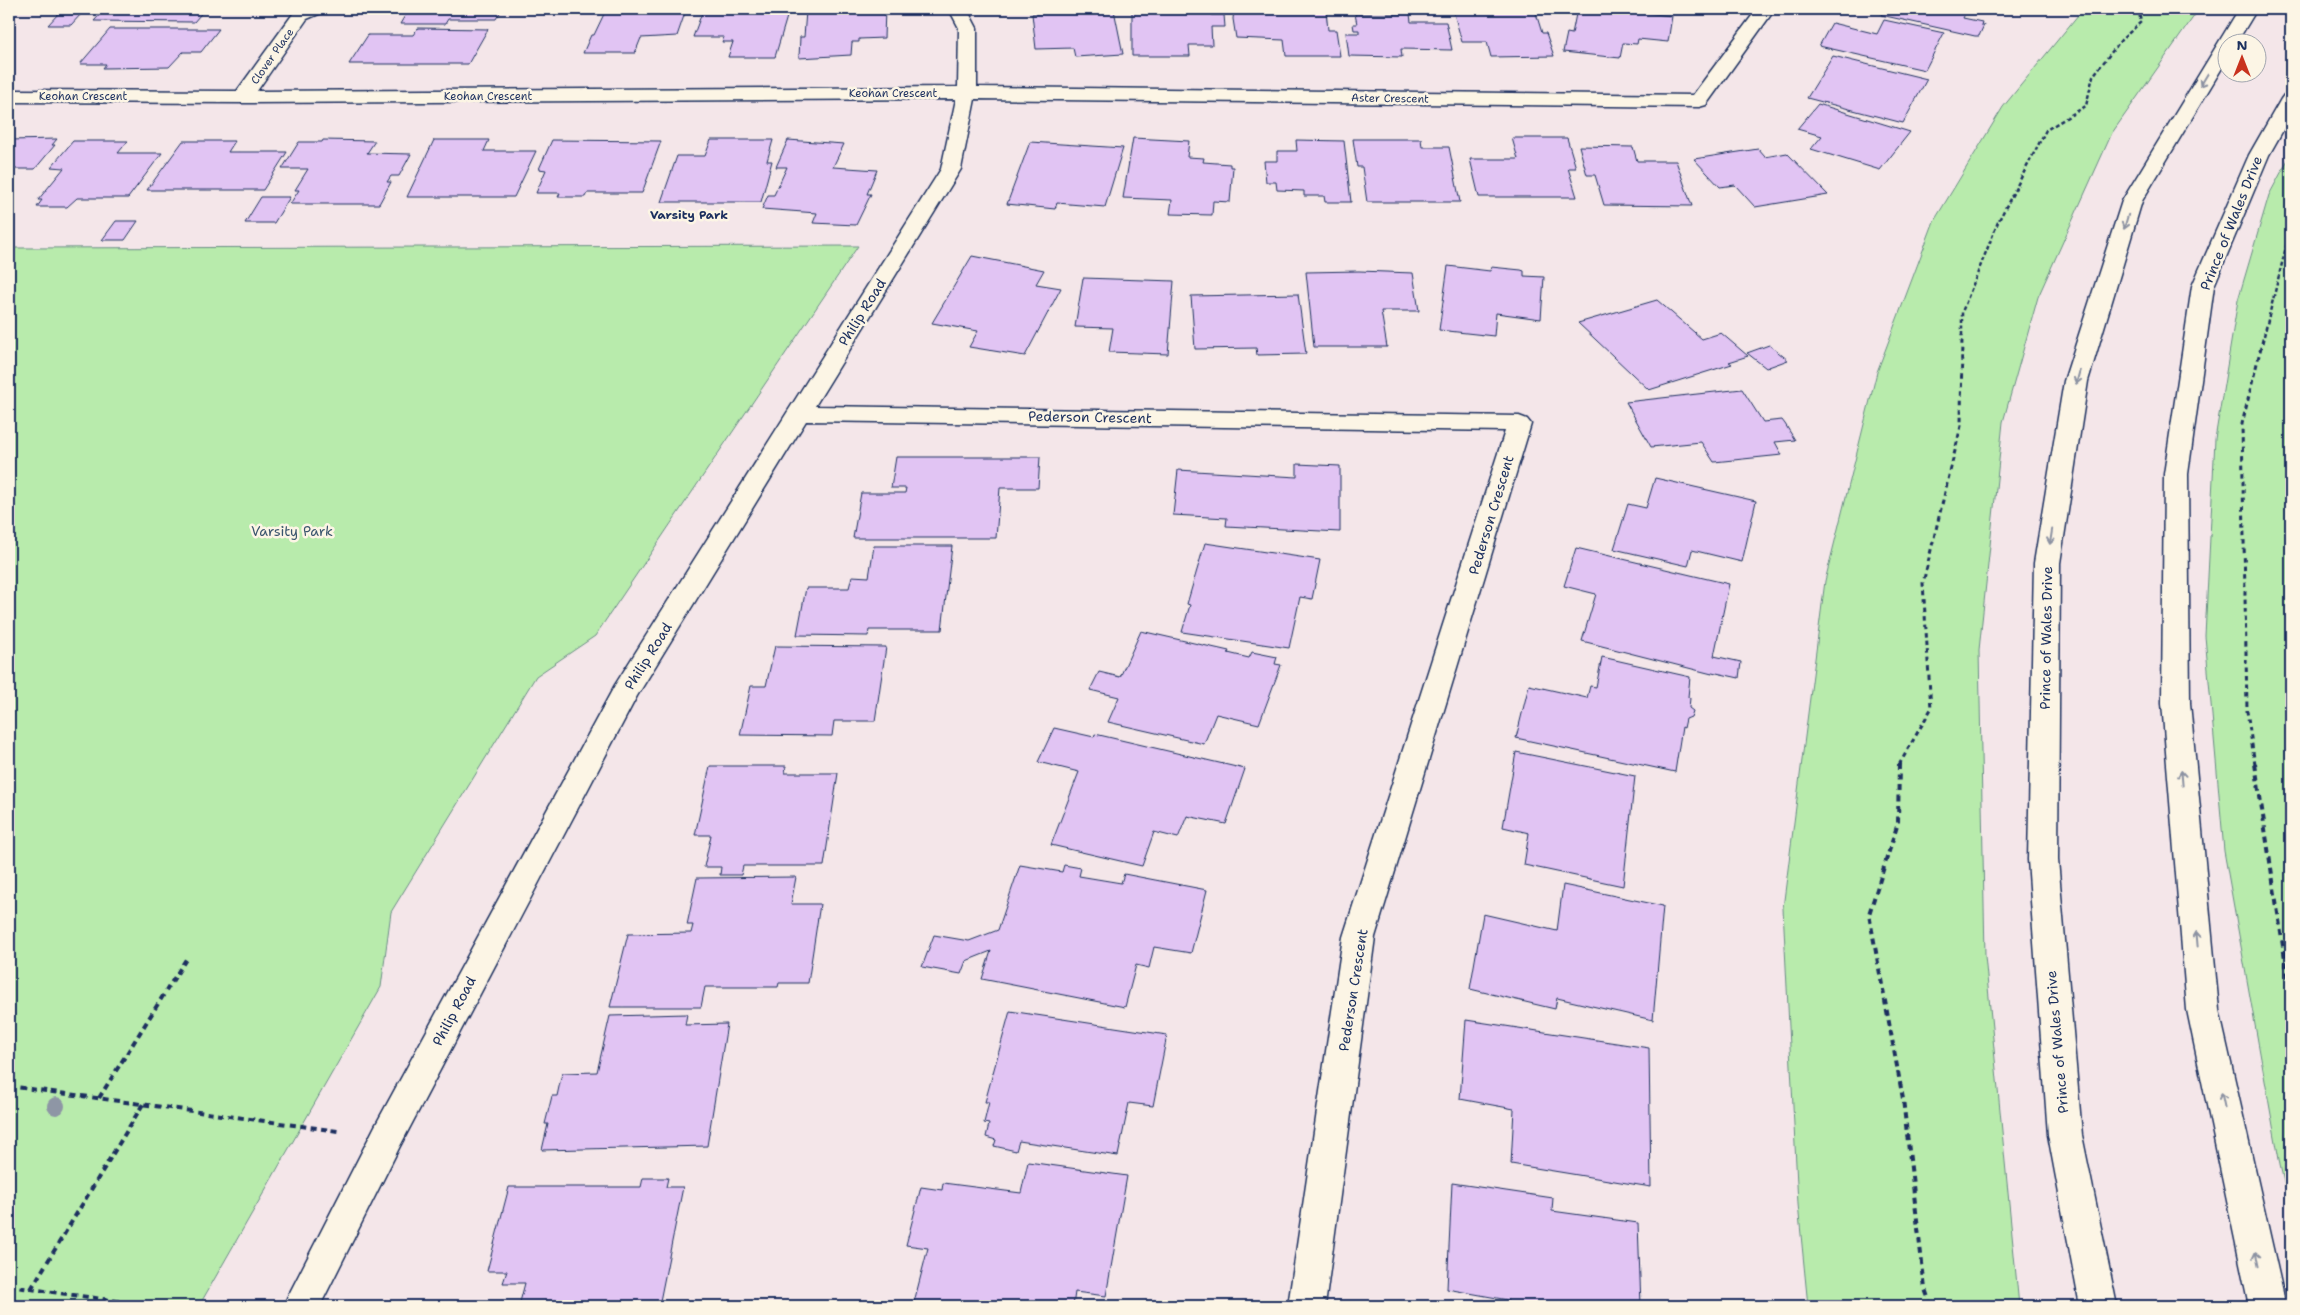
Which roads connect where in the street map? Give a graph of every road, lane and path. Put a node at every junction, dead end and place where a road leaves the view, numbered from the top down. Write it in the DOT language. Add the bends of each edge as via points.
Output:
graph roads {
  1 [pos="958,9"];
  2 [pos="1766,9"];
  3 [pos="2138,9"];
  4 [pos="2248,9"];
  5 [pos="304,11"];
  6 [pos="967,93"];
  7 [pos="9,96"];
  8 [pos="243,97"];
  9 [pos="2291,99"];
  10 [pos="2291,227"];
  11 [pos="800,413"];
  12 [pos="188,956"];
  13 [pos="2291,998"];
  14 [pos="9,1086"];
  15 [pos="99,1098"];
  16 [pos="143,1104"];
  17 [pos="386,1137"];
  18 [pos="9,1286"];
  19 [pos="31,1289"];
  20 [pos="153,1306"];
  21 [pos="301,1306"];
  22 [pos="1307,1306"];
  23 [pos="1931,1306"];
  24 [pos="2098,1306"];
  25 [pos="2267,1306"];
  1 -- 6 [label="street, Philip Road" via="968,28"];
  2 -- 6 [label="street, Aster Crescent" via="1699,101"];
  3 -- 23 [label="path" via="2141,22 2120,40 2093,76 2086,106 2046,130 1998,222 1962,312 1961,426 1923,583 1931,709 1899,765 1898,823 1869,914 1904,1099 1925,1289"];
  4 -- 24 [label="street, Prince of Wales Drive, one-way" via="2132,201 2076,381 2047,563 2042,860 2065,1135"];
  5 -- 8 [label="street, Clover Place"];
  6 -- 8 [label="street, Keohan Crescent"];
  6 -- 11 [label="street, Philip Road" via="951,168"];
  7 -- 8 [label="street, Keohan Crescent"];
  25 -- 9 [label="street, Prince of Wales Drive, one-way" via="2203,1010 2176,703 2176,474 2203,286 2259,155"];
  10 -- 13 [label="path" via="2242,424 2247,711"];
  11 -- 17 [label="street, Philip Road" via="624,692"];
  11 -- 22 [label="street, Pederson Crescent" via="1520,424 1359,936"];
  12 -- 15 [label="path"];
  14 -- 15 [label="path"];
  15 -- 16 [label="path"];
  16 -- 17 [label="path"];
  16 -- 19 [label="path"];
  17 -- 21 [label="street, Philip Road"];
  18 -- 19 [label="path"];
  19 -- 20 [label="path"];
}
